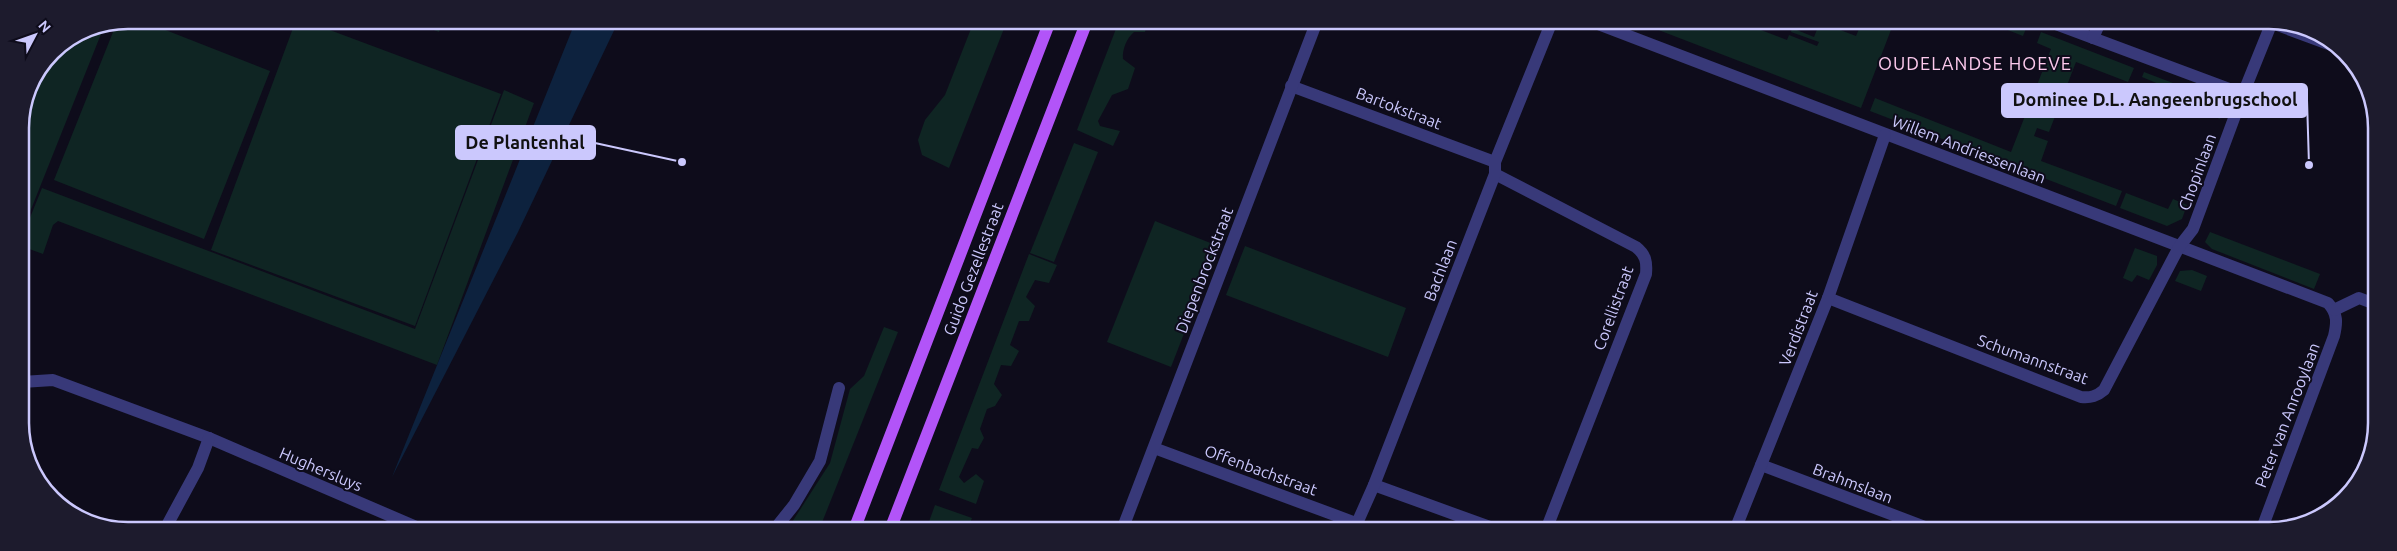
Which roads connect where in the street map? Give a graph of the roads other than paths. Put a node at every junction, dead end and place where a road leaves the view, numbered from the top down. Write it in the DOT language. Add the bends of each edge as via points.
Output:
graph roads {
  1 [pos="1047,29"];
  2 [pos="1084,29"];
  3 [pos="1313,29"];
  4 [pos="1549,29"];
  5 [pos="1611,29"];
  6 [pos="2069,29"];
  7 [pos="2097,29"];
  8 [pos="2269,29"];
  9 [pos="2094,38"];
  10 [pos="1291,86"];
  11 [pos="2243,94"];
  12 [pos="1885,135"];
  13 [pos="1495,168"];
  14 [pos="2178,247"];
  15 [pos="1828,298"];
  16 [pos="2368,301"];
  17 [pos="2334,310"];
  18 [pos="29,382"];
  19 [pos="839,388"];
  20 [pos="209,438"];
  21 [pos="1154,448"];
  22 [pos="1761,465"];
  23 [pos="1374,485"];
  24 [pos="169,522"];
  25 [pos="406,522"];
  26 [pos="780,522"];
  27 [pos="857,522"];
  28 [pos="893,522"];
  29 [pos="1125,522"];
  30 [pos="1345,522"];
  31 [pos="1357,522"];
  32 [pos="1476,522"];
  33 [pos="1549,522"];
  34 [pos="1738,522"];
  35 [pos="1912,522"];
  36 [pos="2264,522"];
  1 -- 27 [label="main road, Guido Gezellestraat"];
  2 -- 28 [label="main road, Guido Gezellestraat"];
  3 -- 10 [label="street, Diepenbrockstraat"];
  4 -- 13 [label="street, Bachlaan"];
  5 -- 12 [label="street, Willem Andriessenlaan"];
  6 -- 9 [label="street"];
  7 -- 9 [label="street"];
  8 -- 11 [label="street, Chopinlaan"];
  9 -- 11 [label="street"];
  10 -- 13 [label="street, Bartokstraat"];
  10 -- 21 [label="street, Diepenbrockstraat"];
  11 -- 14 [label="street, Chopinlaan" via="2193,229"];
  12 -- 14 [label="street, Willem Andriessenlaan"];
  12 -- 15 [label="street, Verdistraat"];
  13 -- 23 [label="street, Bachlaan"];
  13 -- 33 [label="street, Corellistraat" via="1636,247 1644,253 1647,264 1646,274"];
  14 -- 15 [label="street, Schumannstraat" via="2104,390 2088,398"];
  14 -- 17 [label="street, Willem Andriessenlaan" via="2328,303"];
  15 -- 22 [label="street, Verdistraat"];
  16 -- 17 [label="street" via="2360,298"];
  17 -- 36 [label="street, Peter van Anrooylaan" via="2337,323 2334,336"];
  18 -- 20 [label="street, Hughersluys" via="53,380"];
  19 -- 26 [label="street" via="820,461"];
  20 -- 24 [label="street" via="198,468"];
  20 -- 25 [label="street, Hughersluys"];
  21 -- 29 [label="street, Diepenbrockstraat"];
  21 -- 30 [label="street, Offenbachstraat"];
  22 -- 34 [label="street, Verdistraat"];
  22 -- 35 [label="street, Brahmslaan"];
  23 -- 31 [label="street, Bachlaan"];
  23 -- 32 [label="street"];
}
